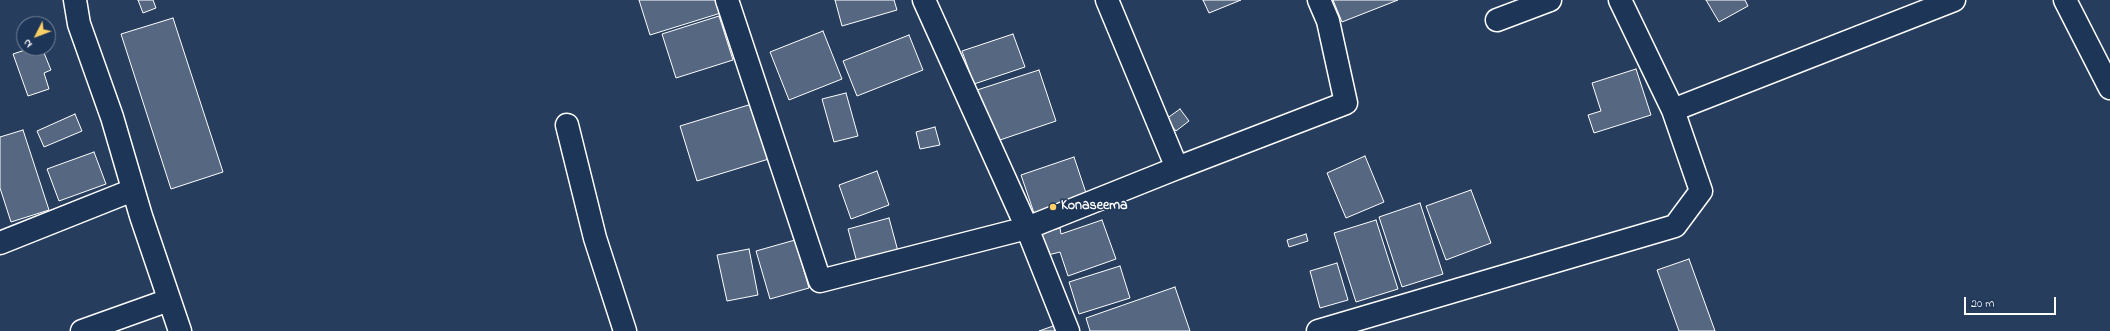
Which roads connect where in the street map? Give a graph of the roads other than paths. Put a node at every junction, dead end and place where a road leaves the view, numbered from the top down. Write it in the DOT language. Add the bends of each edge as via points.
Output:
graph roads {
  1 [pos="75,0"];
  2 [pos="727,0"];
  3 [pos="924,0"];
  4 [pos="1107,0"];
  5 [pos="1319,0"];
  6 [pos="1550,0"];
  7 [pos="1620,0"];
  8 [pos="1954,0"];
  9 [pos="2065,0"];
  10 [pos="1497,20"];
  11 [pos="2110,88"];
  12 [pos="1673,110"];
  13 [pos="567,125"];
  14 [pos="1177,168"];
  15 [pos="133,190"];
  16 [pos="1027,228"];
  17 [pos="0,243"];
  18 [pos="169,300"];
  19 [pos="82,331"];
  20 [pos="180,331"];
  21 [pos="625,331"];
  22 [pos="1068,331"];
  23 [pos="1318,331"];
  1 -- 15 [label="street" via="79,24 112,117"];
  2 -- 16 [label="street" via="820,281"];
  3 -- 16 [label="street"];
  4 -- 14 [label="street"];
  5 -- 14 [label="street" via="1328,21 1346,103"];
  6 -- 10 [label="street"];
  7 -- 12 [label="street"];
  8 -- 12 [label="street"];
  9 -- 11 [label="street"];
  12 -- 23 [label="street" via="1701,191 1675,226"];
  13 -- 21 [label="street" via="595,238"];
  14 -- 16 [label="street"];
  15 -- 17 [label="street"];
  15 -- 18 [label="street"];
  16 -- 22 [label="street"];
  18 -- 19 [label="street"];
  18 -- 20 [label="street"];
}
